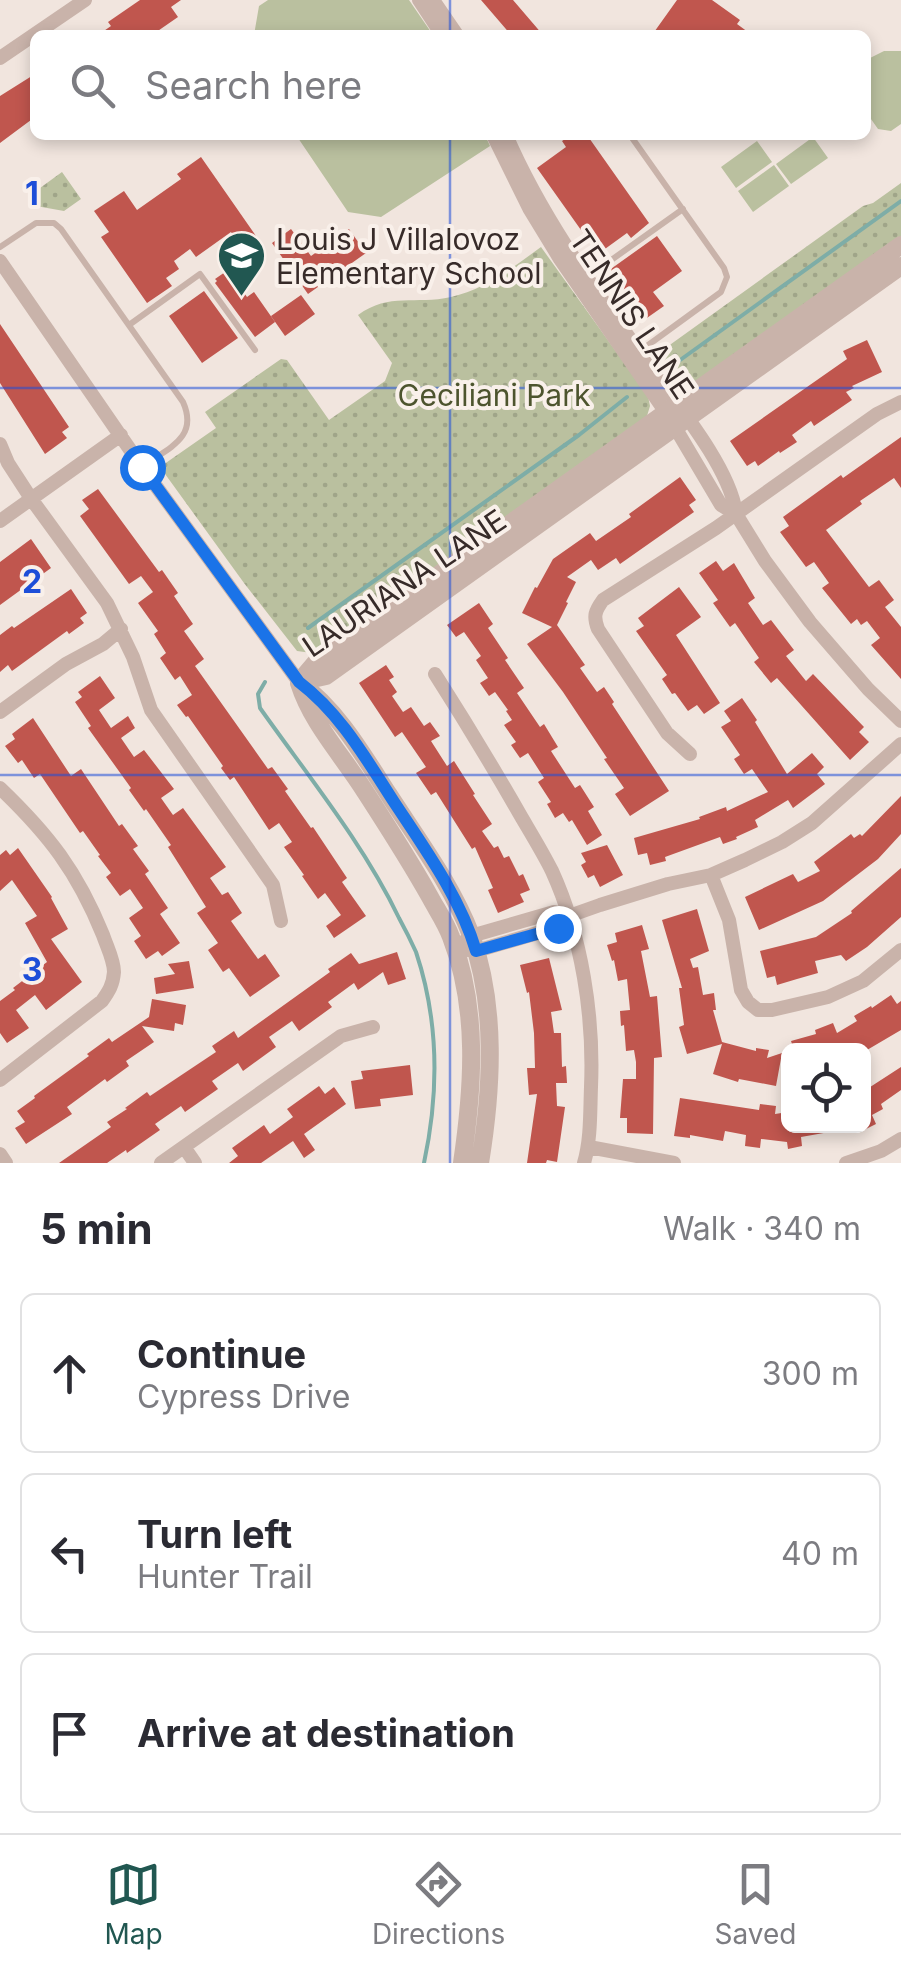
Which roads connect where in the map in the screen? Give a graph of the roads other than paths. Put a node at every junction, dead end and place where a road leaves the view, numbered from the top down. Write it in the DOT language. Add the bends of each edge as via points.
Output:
graph roads {
  1 [pos="419,0"];
  2 [pos="433,0"];
  3 [pos="81,1"];
  4 [pos="40,30"];
  5 [pos="439,30"];
  6 [pos="453,30"];
  7 [pos="30,37"];
  8 [pos="0,58"];
  9 [pos="495,140"];
  10 [pos="508,140"];
  11 [pos="634,140"];
  12 [pos="683,209"];
  13 [pos="901,244"];
  14 [pos="0,247"];
  15 [pos="0,261"];
  16 [pos="901,266"];
  17 [pos="582,280"];
  18 [pos="129,326"];
  19 [pos="256,350"];
  20 [pos="639,352"];
  21 [pos="901,402"];
  22 [pos="677,417"];
  23 [pos="121,435"];
  24 [pos="0,444"];
  25 [pos="142,467"];
  26 [pos="32,500"];
  27 [pos="736,514"];
  28 [pos="0,521"];
  29 [pos="120,629"];
  30 [pos="435,674"];
  31 [pos="299,682"];
  32 [pos="0,712"];
  33 [pos="901,721"];
  34 [pos="901,744"];
  35 [pos="690,754"];
  36 [pos="0,788"];
  37 [pos="712,875"];
  38 [pos="569,916"];
  39 [pos="281,921"];
  40 [pos="473,943"];
  41 [pos="455,948"];
  42 [pos="901,950"];
  43 [pos="373,1027"];
  44 [pos="0,1080"];
  45 [pos="901,1140"];
  46 [pos="184,1146"];
  47 [pos="589,1147"];
  48 [pos="0,1154"];
  49 [pos="864,1161"];
  50 [pos="6,1163"];
  51 [pos="161,1163"];
  52 [pos="196,1163"];
  53 [pos="462,1163"];
  54 [pos="480,1163"];
  55 [pos="584,1163"];
  56 [pos="674,1163"];
  57 [pos="846,1163"];
  1 -- 5 [label="street"];
  2 -- 6 [label="street"];
  3 -- 4 [label="street"];
  7 -- 8 [label="street"];
  9 -- 17 [label="street, TENNIS LANE" via="529,208"];
  10 -- 17 [label="street, TENNIS LANE"];
  11 -- 12 [label="lane"];
  12 -- 17 [label="lane"];
  12 -- 20 [label="lane" via="724,268 725,285"];
  13 -- 22 [label="street, LAURIANA LANE"];
  14 -- 18 [label="lane" via="36,223 54,223"];
  15 -- 23 [label="street"];
  16 -- 22 [label="street, LAURIANA LANE"];
  17 -- 20 [label="street, TENNIS LANE"];
  17 -- 22 [label="street, TENNIS LANE"];
  18 -- 19 [label="lane" via="200,274"];
  18 -- 25 [label="lane" via="183,402 189,424 179,440"];
  20 -- 22 [label="street, TENNIS LANE"];
  21 -- 27 [label="street"];
  22 -- 27 [label="street, TENNIS LANE" via="721,505"];
  22 -- 31 [label="street, LAURIANA LANE" via="316,662"];
  23 -- 25 [label="street"];
  23 -- 26 [label="street"];
  24 -- 26 [label="street"];
  25 -- 31 [label="street"];
  26 -- 28 [label="street"];
  26 -- 29 [label="street"];
  27 -- 33 [label="street, TENNIS LANE" via="810,622"];
  27 -- 35 [label="street" via="602,600 594,618 668,734"];
  29 -- 32 [label="street"];
  29 -- 39 [label="street" via="150,710 273,885"];
  30 -- 38 [label="street" via="551,870"];
  31 -- 40 [label="street" via="348,732 428,855"];
  31 -- 41 [label="street" via="307,708 413,865"];
  34 -- 37 [label="street" via="812,822"];
  36 -- 44 [label="street" via="65,859 114,970 102,1001"];
  37 -- 38 [label="street"];
  37 -- 42 [label="street" via="742,990 758,1010 828,997 863,981"];
  38 -- 40 [label="street" via="558,928"];
  38 -- 47 [label="street" via="588,1013"];
  40 -- 41 [label="street"];
  40 -- 54 [label="street" via="490,1052"];
  41 -- 53 [label="street" via="472,1054"];
  43 -- 46 [label="street" via="341,1036"];
  45 -- 49 [label="street"];
  46 -- 51 [label="street"];
  46 -- 52 [label="street"];
  47 -- 55 [label="street"];
  47 -- 56 [label="street"];
  48 -- 50 [label="street"];
  49 -- 57 [label="street"];
}
